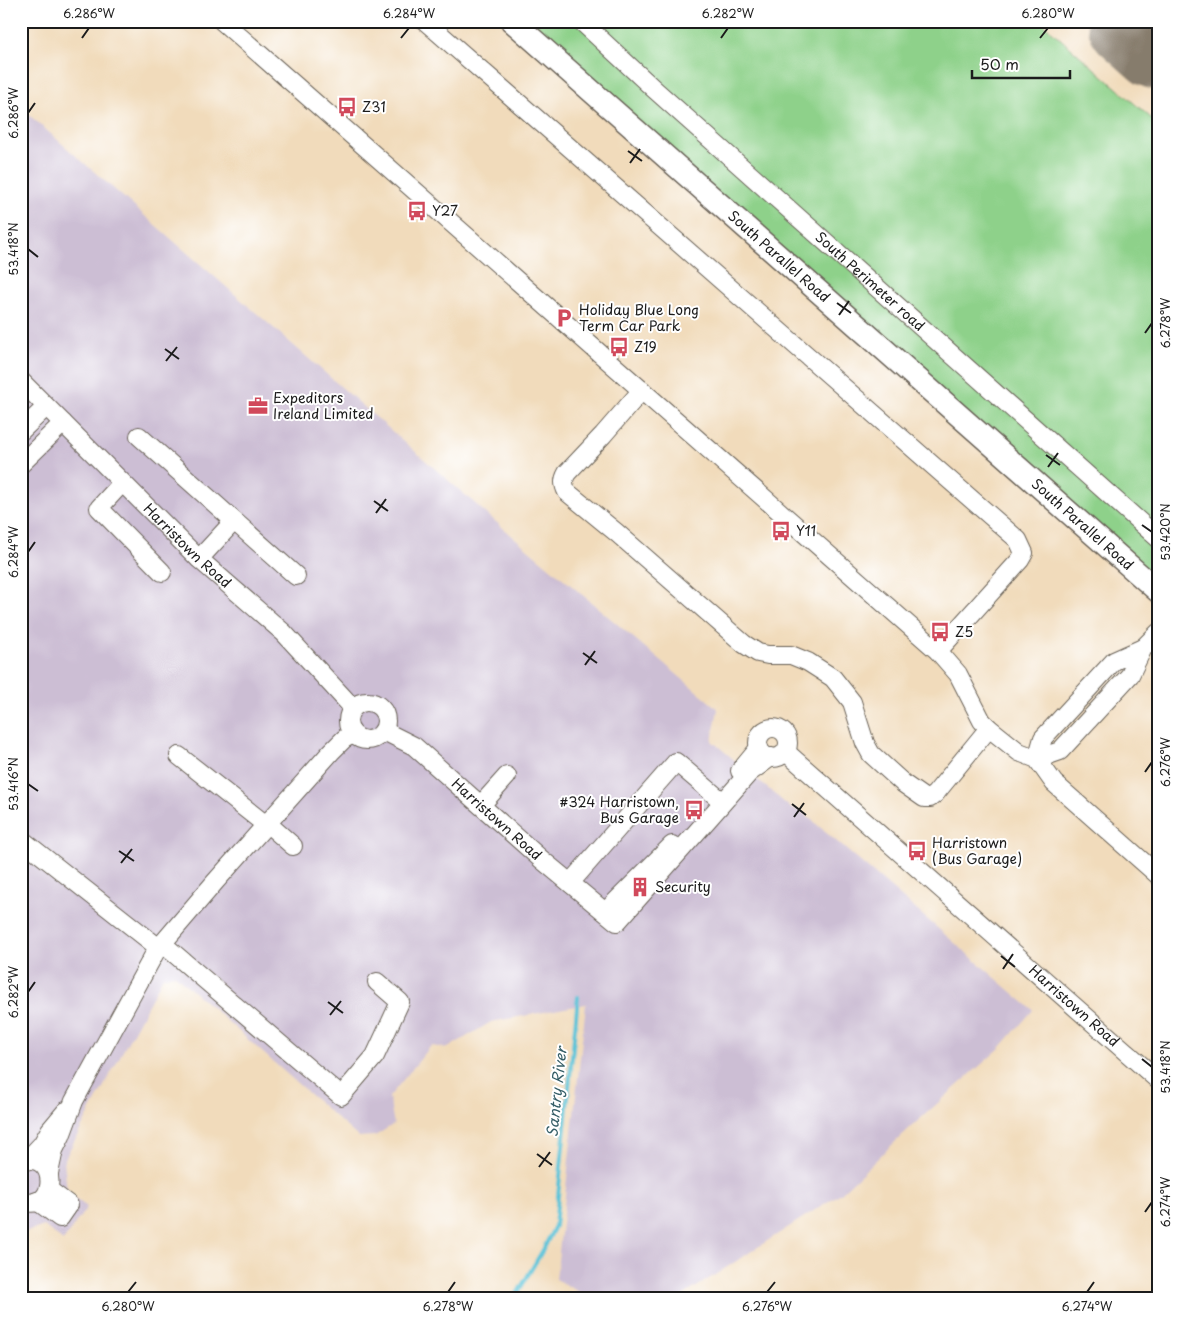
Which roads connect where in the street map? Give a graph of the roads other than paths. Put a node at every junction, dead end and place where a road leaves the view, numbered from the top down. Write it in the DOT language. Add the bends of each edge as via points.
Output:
graph roads {
  1 [pos="222,21"];
  2 [pos="425,21"];
  3 [pos="512,21"];
  4 [pos="581,21"];
  5 [pos="21,381"];
  6 [pos="642,390"];
  7 [pos="46,407"];
  8 [pos="63,423"];
  9 [pos="21,431"];
  10 [pos="139,436"];
  11 [pos="21,464"];
  12 [pos="122,483"];
  13 [pos="234,521"];
  14 [pos="1159,539"];
  15 [pos="199,559"];
  16 [pos="162,572"];
  17 [pos="296,576"];
  18 [pos="1159,592"];
  19 [pos="1159,632"];
  20 [pos="938,650"];
  21 [pos="353,708"];
  22 [pos="989,728"];
  23 [pos="384,731"];
  24 [pos="352,734"];
  25 [pos="772,752"];
  26 [pos="179,756"];
  27 [pos="1037,759"];
  28 [pos="507,776"];
  29 [pos="717,797"];
  30 [pos="481,805"];
  31 [pos="267,824"];
  32 [pos="21,839"];
  33 [pos="293,846"];
  34 [pos="1159,876"];
  35 [pos="570,883"];
  36 [pos="611,917"];
  37 [pos="160,946"];
  38 [pos="377,982"];
  39 [pos="1159,1081"];
  40 [pos="74,1101"];
  41 [pos="24,1161"];
  42 [pos="35,1197"];
  1 -- 6 [label="street"];
  2 -- 20 [label="street" via="1018,540 1024,553 1020,560"];
  3 -- 18 [label="main road, South Parallel Road"];
  4 -- 14 [label="street, South Perimeter road"];
  5 -- 7 [label="street, Harristown Road"];
  6 -- 20 [label="street"];
  6 -- 22 [label="street" via="567,473 563,480 567,492 744,644 758,653 791,655 834,678 852,702 871,754 924,798 935,794"];
  7 -- 8 [label="street, Harristown Road"];
  7 -- 9 [label="street"];
  8 -- 11 [label="street"];
  8 -- 12 [label="street, Harristown Road"];
  10 -- 13 [label="street"];
  12 -- 15 [label="street, Harristown Road"];
  12 -- 16 [label="street" via="99,508"];
  13 -- 15 [label="street"];
  13 -- 17 [label="street"];
  15 -- 21 [label="street, Harristown Road" via="284,633"];
  19 -- 27 [label="street" via="1142,648 1114,661 1043,738"];
  20 -- 22 [label="street" via="958,674 982,721"];
  21 -- 23 [label="street" via="364,702 377,705 386,717"];
  21 -- 24 [label="street" via="348,715"];
  22 -- 27 [label="street" via="1019,752"];
  23 -- 24 [label="street" via="370,740"];
  23 -- 30 [label="street, Harristown Road" via="414,746"];
  24 -- 31 [label="street" via="331,752"];
  25 -- 29 [label="street"];
  25 -- 36 [label="street"];
  25 -- 39 [label="street, Harristown Road"];
  26 -- 31 [label="street"];
  27 -- 34 [label="street" via="1054,783"];
  28 -- 30 [label="street"];
  29 -- 35 [label="street" via="676,762"];
  29 -- 36 [label="street" via="645,871"];
  30 -- 35 [label="street, Harristown Road"];
  31 -- 33 [label="street"];
  31 -- 37 [label="street"];
  32 -- 37 [label="street"];
  35 -- 36 [label="street, Harristown Road"];
  37 -- 38 [label="street" via="341,1096 375,1056 400,1002"];
  37 -- 40 [label="street"];
  40 -- 41 [label="street" via="42,1144"];
  40 -- 42 [label="street"];
  41 -- 42 [label="street" via="39,1163"];
}
